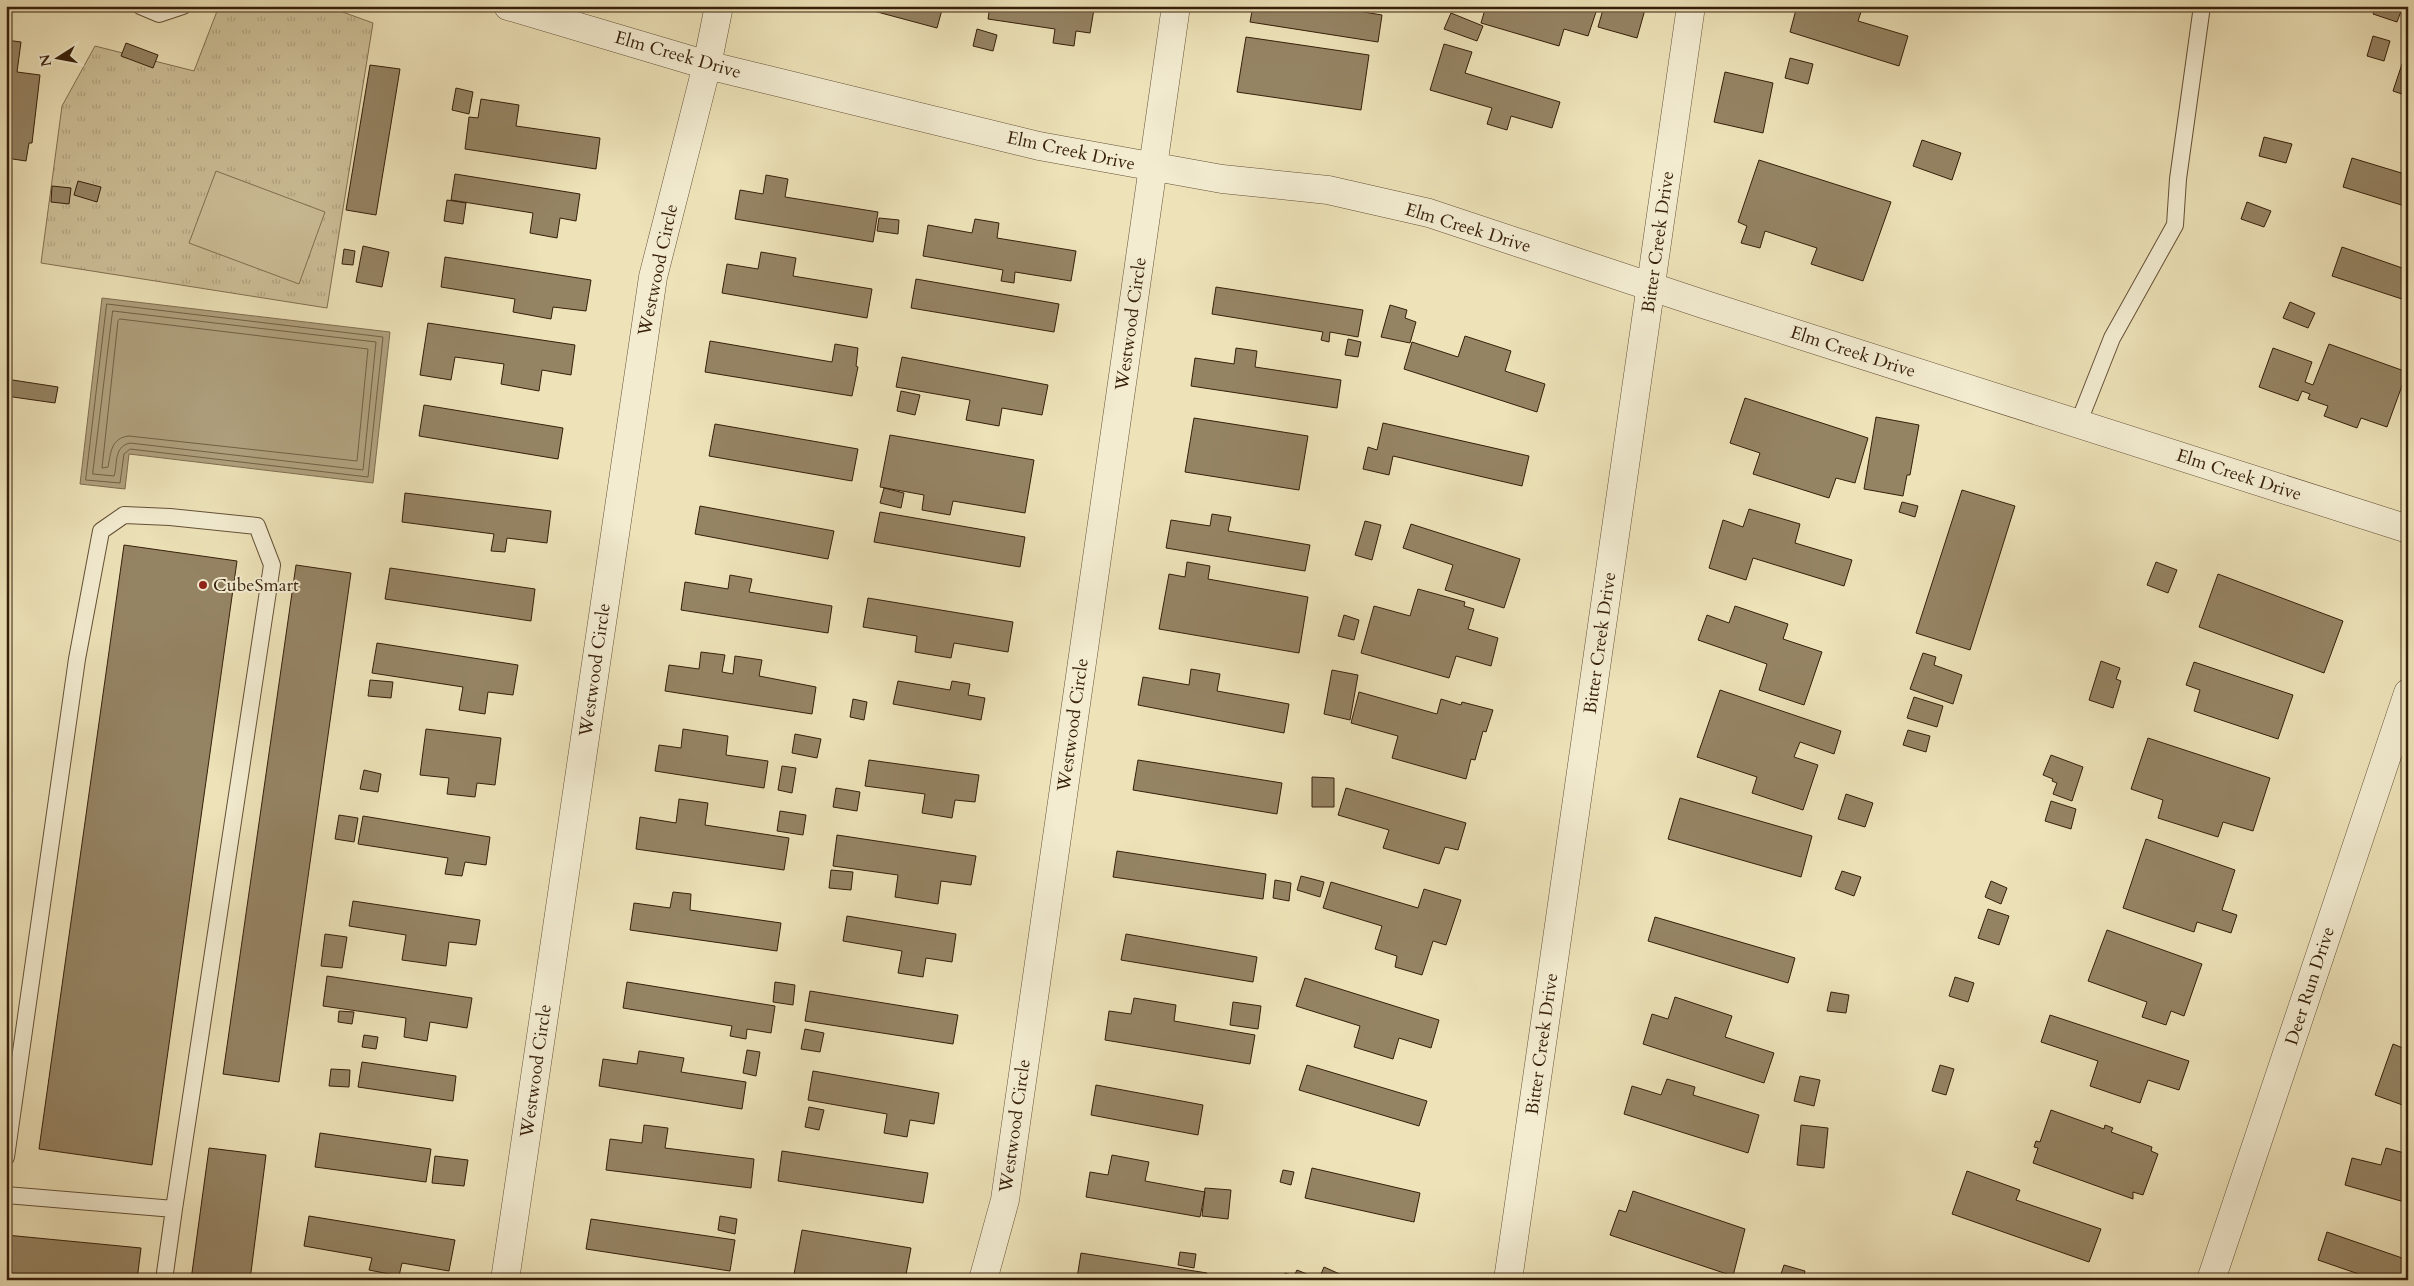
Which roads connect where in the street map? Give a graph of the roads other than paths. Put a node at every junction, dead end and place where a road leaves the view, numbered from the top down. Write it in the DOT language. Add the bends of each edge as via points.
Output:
graph roads {
  1 [pos="140,6"];
  2 [pos="183,6"];
  3 [pos="508,6"];
  4 [pos="719,6"];
  5 [pos="1176,6"];
  6 [pos="1691,6"];
  7 [pos="2202,6"];
  8 [pos="707,65"];
  9 [pos="1154,168"];
  10 [pos="1652,288"];
  11 [pos="2078,424"];
  12 [pos="2408,529"];
  13 [pos="2408,693"];
  14 [pos="6,1158"];
  15 [pos="6,1195"];
  16 [pos="174,1209"];
  17 [pos="164,1280"];
  18 [pos="505,1280"];
  19 [pos="983,1280"];
  20 [pos="1508,1280"];
  21 [pos="2212,1280"];
  1 -- 2 [label="lane" via="159,14"];
  3 -- 8 [label="street, Elm Creek Drive"];
  4 -- 8 [label="street, Westwood Circle"];
  5 -- 9 [label="street, Westwood Circle"];
  6 -- 10 [label="street, Bitter Creek Drive"];
  7 -- 11 [label="lane" via="2178,179 2175,225 2112,338"];
  8 -- 9 [label="street, Elm Creek Drive" via="1039,146"];
  8 -- 18 [label="street, Westwood Circle" via="653,277"];
  9 -- 10 [label="street, Elm Creek Drive" via="1328,190 1429,213"];
  9 -- 19 [label="street, Westwood Circle" via="1005,1200"];
  10 -- 11 [label="street, Elm Creek Drive"];
  10 -- 20 [label="street, Bitter Creek Drive"];
  11 -- 12 [label="street, Elm Creek Drive"];
  13 -- 21 [label="street, Deer Run Drive"];
  14 -- 16 [label="lane" via="77,659 101,531 124,515 257,526 272,565"];
  15 -- 16 [label="lane"];
  16 -- 17 [label="lane"];
}
